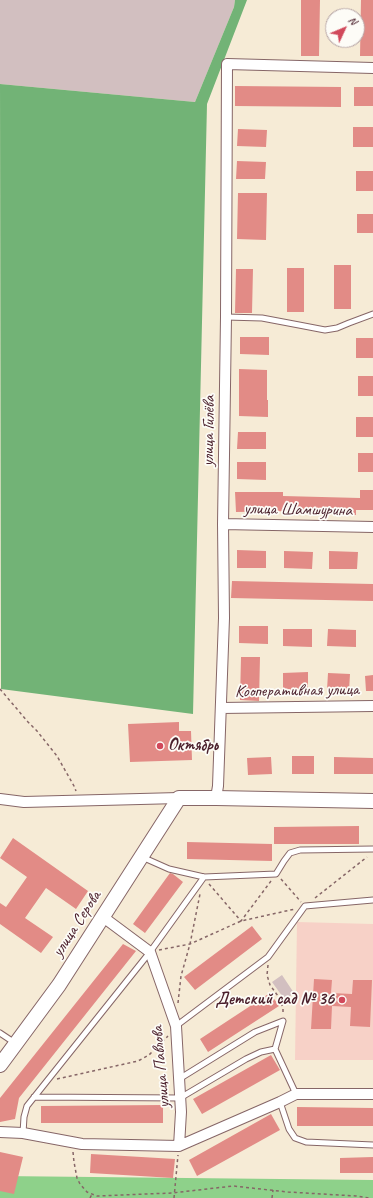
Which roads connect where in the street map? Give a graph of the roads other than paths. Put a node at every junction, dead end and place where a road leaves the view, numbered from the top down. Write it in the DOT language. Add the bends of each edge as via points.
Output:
graph roads {
  1 [pos="373,68"];
  2 [pos="373,314"];
  3 [pos="226,317"];
  4 [pos="223,524"];
  5 [pos="373,527"];
  6 [pos="373,706"];
  7 [pos="221,708"];
  8 [pos="179,798"];
  9 [pos="216,798"];
  10 [pos="0,799"];
  11 [pos="373,801"];
  12 [pos="373,848"];
  13 [pos="141,857"];
  14 [pos="204,877"];
  15 [pos="373,900"];
  16 [pos="103,917"];
  17 [pos="150,952"];
  18 [pos="176,1026"];
  19 [pos="0,1033"];
  20 [pos="16,1044"];
  21 [pos="275,1049"];
  22 [pos="0,1065"];
  23 [pos="179,1079"];
  24 [pos="296,1094"];
  25 [pos="373,1094"];
  26 [pos="34,1097"];
  27 [pos="180,1098"];
  28 [pos="280,1102"];
  29 [pos="0,1132"];
  30 [pos="23,1133"];
  31 [pos="373,1144"];
  32 [pos="179,1146"];
  1 -- 3 [label="street, улица Гилёва" via="227,64"];
  2 -- 3 [label="lane" via="325,330 262,318"];
  3 -- 4 [label="street, улица Гилёва"];
  4 -- 5 [label="street, улица Шамшурина"];
  4 -- 7 [label="street, улица Гилёва" via="224,618"];
  6 -- 7 [label="street, Кооперативная улица"];
  7 -- 9 [label="street, улица Гилёва"];
  8 -- 9 [label="main road"];
  8 -- 10 [label="street" via="24,802"];
  8 -- 13 [label="main road, улица Серова"];
  9 -- 11 [label="main road"];
  12 -- 14 [label="lane" via="300,850 290,853 276,874"];
  13 -- 14 [label="lane" via="169,869"];
  13 -- 16 [label="main road, улица Серова"];
  14 -- 17 [label="lane"];
  15 -- 18 [label="lane" via="305,906 268,957"];
  16 -- 17 [label="street"];
  16 -- 20 [label="main road, улица Серова" via="59,985"];
  17 -- 18 [label="street, улица Павлова"];
  17 -- 26 [label="lane"];
  18 -- 23 [label="street, улица Павлова"];
  19 -- 20 [label="lane"];
  20 -- 22 [label="main road, улица Серова"];
  21 -- 23 [label="lane" via="282,1021 255,1032"];
  21 -- 24 [label="lane"];
  21 -- 27 [label="lane" via="246,1059"];
  23 -- 27 [label="street, улица Павлова"];
  24 -- 25 [label="street"];
  24 -- 28 [label="street"];
  26 -- 27 [label="lane"];
  26 -- 30 [label="lane" via="27,1106"];
  27 -- 32 [label="street, улица Павлова"];
  28 -- 31 [label="lane" via="289,1129 295,1138 306,1142"];
  28 -- 32 [label="street"];
  29 -- 30 [label="street"];
  30 -- 32 [label="street" via="82,1144"];
}
